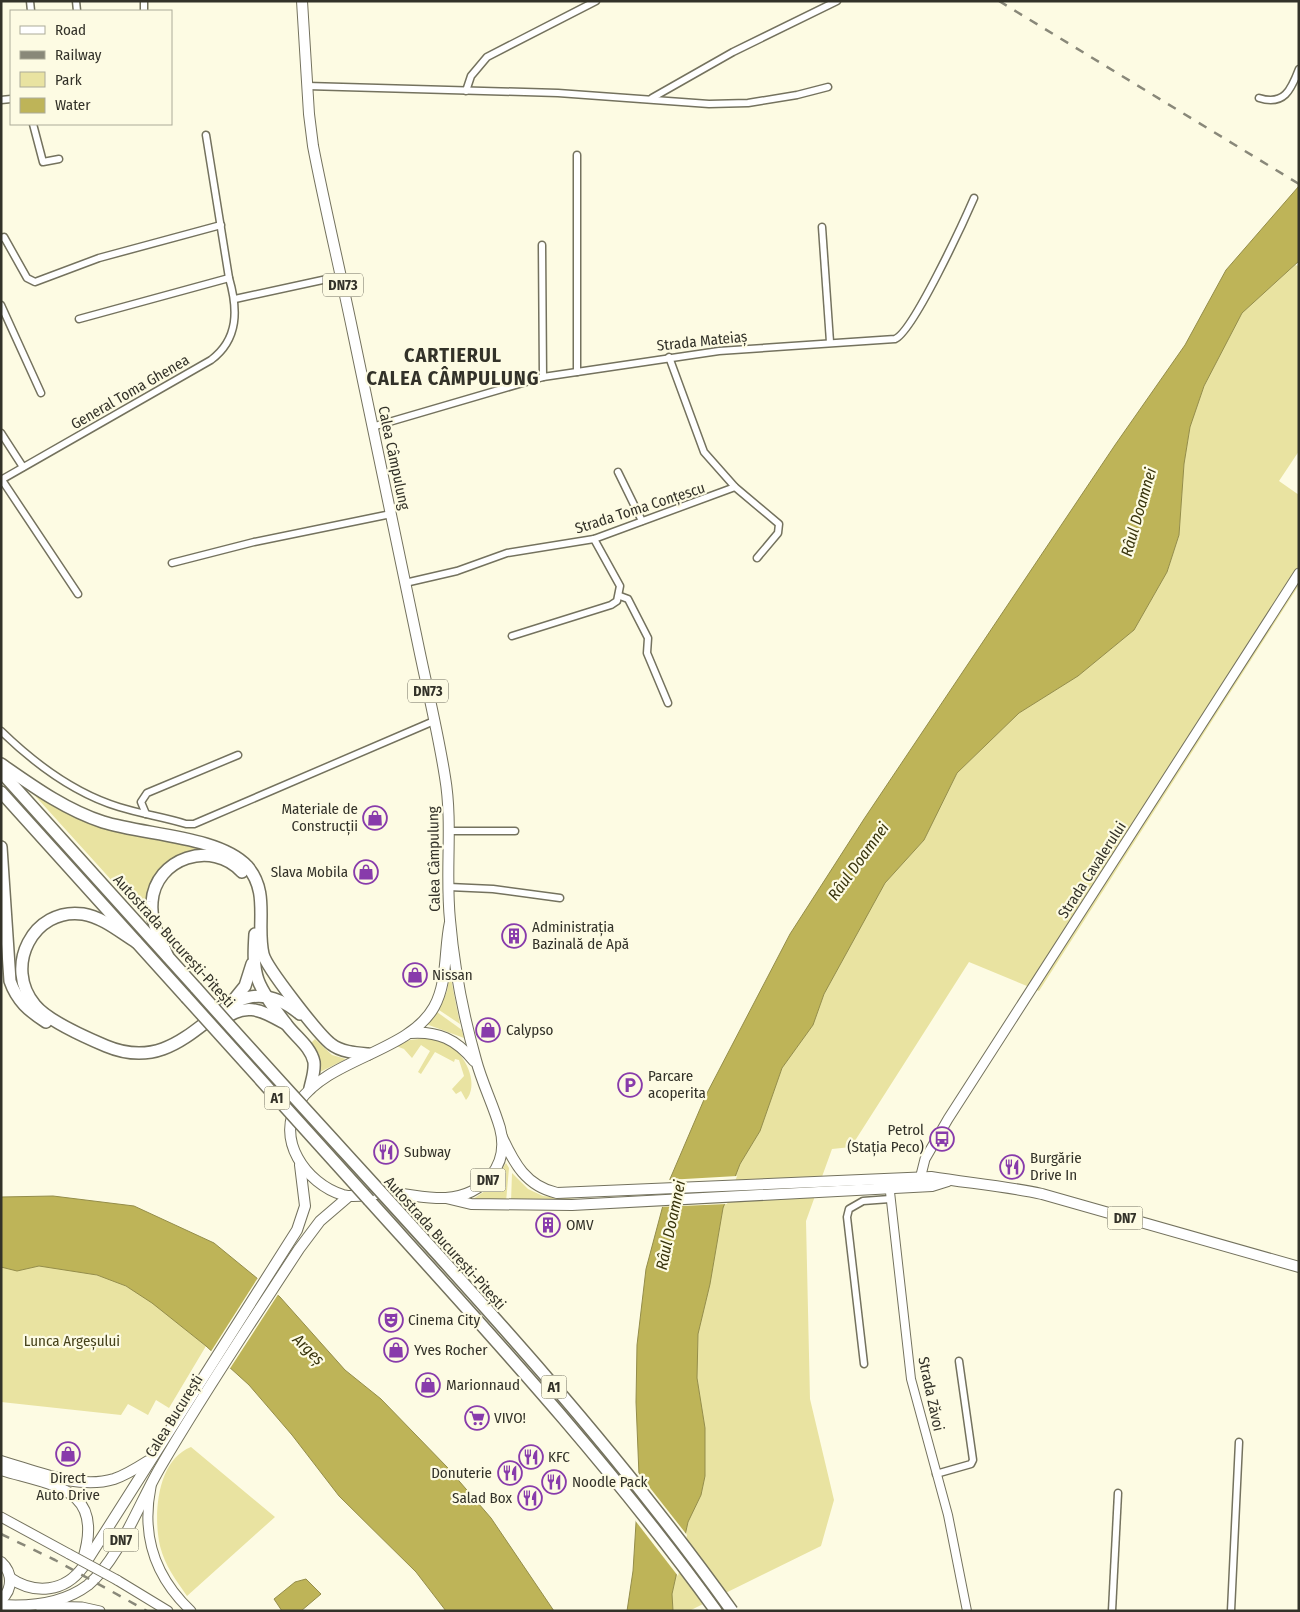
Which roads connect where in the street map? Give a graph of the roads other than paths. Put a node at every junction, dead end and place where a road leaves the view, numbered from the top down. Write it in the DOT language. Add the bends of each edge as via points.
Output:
graph roads {
  1 [pos="302,1"];
  2 [pos="596,1"];
  3 [pos="838,1"];
  4 [pos="1299,69"];
  5 [pos="307,86"];
  6 [pos="828,87"];
  7 [pos="466,91"];
  8 [pos="1259,98"];
  9 [pos="651,99"];
  10 [pos="33,125"];
  11 [pos="206,135"];
  12 [pos="577,155"];
  13 [pos="59,159"];
  14 [pos="974,198"];
  15 [pos="221,225"];
  16 [pos="822,227"];
  17 [pos="2,235"];
  18 [pos="542,245"];
  19 [pos="341,276"];
  20 [pos="229,278"];
  21 [pos="235,299"];
  22 [pos="1,305"];
  23 [pos="79,319"];
  24 [pos="830,342"];
  25 [pos="670,357"];
  26 [pos="577,372"];
  27 [pos="543,378"];
  28 [pos="41,393"];
  29 [pos="372,427"];
  30 [pos="1,433"];
  31 [pos="23,467"];
  32 [pos="618,472"];
  33 [pos="2,480"];
  34 [pos="735,487"];
  35 [pos="391,514"];
  36 [pos="642,522"];
  37 [pos="594,539"];
  38 [pos="757,558"];
  39 [pos="172,563"];
  40 [pos="1299,573"];
  41 [pos="405,583"];
  42 [pos="78,594"];
  43 [pos="620,596"];
  44 [pos="512,636"];
  45 [pos="668,703"];
  46 [pos="434,721"];
  47 [pos="1,731"];
  48 [pos="238,755"];
  49 [pos="1,764"];
  50 [pos="1,772"];
  51 [pos="1,792"];
  52 [pos="146,814"];
  53 [pos="449,831"];
  54 [pos="515,831"];
  55 [pos="1,847"];
  56 [pos="449,888"];
  57 [pos="560,898"];
  58 [pos="450,922"];
  59 [pos="136,942"];
  60 [pos="254,952"];
  61 [pos="168,957"];
  62 [pos="266,996"];
  63 [pos="231,1003"];
  64 [pos="286,1024"];
  65 [pos="313,1025"];
  66 [pos="410,1033"];
  67 [pos="368,1054"];
  68 [pos="476,1063"];
  69 [pos="310,1088"];
  70 [pos="502,1136"];
  71 [pos="300,1165"];
  72 [pos="919,1182"];
  73 [pos="889,1183"];
  74 [pos="348,1197"];
  75 [pos="446,1198"];
  76 [pos="890,1198"];
  77 [pos="1299,1267"];
  78 [pos="959,1361"];
  79 [pos="864,1364"];
  80 [pos="1239,1442"];
  81 [pos="1,1461"];
  82 [pos="149,1461"];
  83 [pos="1,1470"];
  84 [pos="936,1474"];
  85 [pos="152,1482"];
  86 [pos="1118,1494"];
  87 [pos="1,1517"];
  88 [pos="1,1562"];
  89 [pos="79,1572"];
  90 [pos="10,1578"];
  91 [pos="1,1600"];
  92 [pos="1,1605"];
  93 [pos="27,1606"];
  94 [pos="100,1611"];
  95 [pos="168,1611"];
  96 [pos="191,1611"];
  97 [pos="716,1611"];
  98 [pos="732,1611"];
  99 [pos="967,1611"];
  100 [pos="1112,1611"];
  101 [pos="1231,1611"];
  1 -- 5 [label="main road, Calea Câmpulung / DN73"];
  2 -- 7 [label="street" via="487,57 471,76"];
  3 -- 9 [label="street" via="733,52"];
  4 -- 8 [label="street" via="1284,97 1270,102"];
  5 -- 7 [label="street"];
  5 -- 19 [label="main road, Calea Câmpulung / DN73" via="313,146"];
  6 -- 9 [label="street" via="748,103 709,104"];
  7 -- 9 [label="street"];
  10 -- 13 [label="street" via="43,162"];
  11 -- 15 [label="street"];
  12 -- 26 [label="street"];
  14 -- 24 [label="street, Strada Mateiaș" via="901,336"];
  15 -- 17 [label="street" via="99,258 35,282 26,278"];
  15 -- 20 [label="street"];
  16 -- 24 [label="street"];
  18 -- 27 [label="street"];
  19 -- 21 [label="street"];
  19 -- 29 [label="main road, Calea Câmpulung / DN73"];
  20 -- 21 [label="street"];
  20 -- 23 [label="street"];
  21 -- 31 [label="street, General Toma Ghenea" via="233,323 224,350"];
  22 -- 28 [label="street"];
  24 -- 25 [label="street, Strada Mateiaș"];
  25 -- 26 [label="street, Strada Mateiaș"];
  25 -- 34 [label="street" via="704,452"];
  26 -- 27 [label="street, Strada Mateiaș"];
  27 -- 29 [label="street, Strada Mateiaș"];
  29 -- 35 [label="main road, Calea Câmpulung / DN73"];
  30 -- 31 [label="street"];
  31 -- 33 [label="street, General Toma Ghenea"];
  32 -- 36 [label="street"];
  33 -- 42 [label="street"];
  34 -- 36 [label="street, Strada Toma Conțescu"];
  34 -- 38 [label="street" via="780,526"];
  35 -- 39 [label="street" via="254,542"];
  35 -- 41 [label="main road, Calea Câmpulung / DN73"];
  36 -- 37 [label="street, Strada Toma Conțescu"];
  37 -- 41 [label="street, Strada Toma Conțescu" via="507,553 457,571"];
  37 -- 43 [label="street" via="620,586"];
  40 -- 72 [label="main road, Strada Cavalerului" via="948,1120 925,1159"];
  41 -- 46 [label="main road, Calea Câmpulung / DN73"];
  43 -- 44 [label="street" via="611,605"];
  43 -- 45 [label="street" via="628,599 648,638 647,653"];
  46 -- 52 [label="street" via="194,824"];
  46 -- 53 [label="main road, Calea Câmpulung / DN73" via="446,781"];
  47 -- 52 [label="street" via="27,756 79,790 120,808"];
  48 -- 52 [label="street" via="147,793 141,802"];
  49 -- 65 [label="highway" via="50,797 87,816 133,830 214,846 240,859 254,878 260,895 264,958"];
  50 -- 61 [label="highway, Autostrada București-Pitești / A1"];
  51 -- 59 [label="highway, Autostrada București-Pitești / A1"];
  53 -- 54 [label="street"];
  53 -- 56 [label="main road, Calea Câmpulung / DN73"];
  55 -- 64 [label="highway" via="10,981 26,1008 47,1023 111,1055 142,1061 174,1053 225,1017 242,1010 259,1010"];
  56 -- 57 [label="street" via="494,889"];
  56 -- 58 [label="main road, Calea Câmpulung / DN73"];
  58 -- 66 [label="main road, Calea Câmpulung" via="440,994 424,1021"];
  58 -- 68 [label="main road, Calea Câmpulung" via="462,1006"];
  59 -- 63 [label="highway" via="98,918 84,914 52,918 32,934 25,945 21,966 26,991 35,1005 52,1018 107,1046 135,1054 170,1047"];
  59 -- 97 [label="highway, Autostrada București-Pitești / A1, bridge" via="553,1406 639,1510"];
  60 -- 61 [label="highway" via="255,903 247,880 230,862 201,855 174,864 164,872 155,887 152,914"];
  60 -- 62 [label="highway" via="258,981"];
  60 -- 63 [label="highway" via="249,979"];
  61 -- 98 [label="highway, Autostrada București-Pitești / A1, bridge" via="569,1404 662,1518"];
  62 -- 63 [label="highway"];
  62 -- 64 [label="highway"];
  62 -- 65 [label="highway" via="289,1005"];
  64 -- 69 [label="highway" via="314,1060"];
  65 -- 67 [label="highway" via="331,1045"];
  66 -- 67 [label="main road, Calea Câmpulung / DN7"];
  66 -- 68 [label="main road, DN7" via="428,1032 445,1036 464,1048"];
  67 -- 69 [label="main road, Calea Câmpulung / DN7"];
  68 -- 70 [label="main road, Calea Câmpulung / DN7" via="488,1089"];
  69 -- 71 [label="main road, Calea Câmpulung / DN7" via="293,1117 293,1145"];
  70 -- 73 [label="main road, DN7" via="522,1173 540,1188 563,1194 860,1178"];
  70 -- 75 [label="main road, DN7" via="498,1167 486,1183 468,1194"];
  71 -- 74 [label="main road" via="323,1184"];
  71 -- 82 [label="main road, Calea București / DN7" via="306,1206 304,1216"];
  72 -- 73 [label="main road, DN7"];
  72 -- 77 [label="main road, DN7" via="931,1177 1042,1194"];
  73 -- 75 [label="main road, DN7" via="859,1190 628,1202 490,1205"];
  73 -- 76 [label="street, Strada Zăvoi"];
  74 -- 75 [label="main road, DN7" via="386,1193"];
  74 -- 85 [label="main road, Calea București / DN7" via="320,1221 299,1249"];
  76 -- 79 [label="street" via="862,1201 849,1210 847,1217"];
  76 -- 84 [label="street, Strada Zăvoi" via="911,1379"];
  78 -- 84 [label="street" via="973,1460 971,1464"];
  80 -- 101 [label="street"];
  81 -- 82 [label="main road, DN7" via="65,1479 101,1482 115,1479"];
  82 -- 89 [label="main road, Calea București / DN7"];
  83 -- 89 [label="main road, DN7" via="64,1490 82,1503 90,1528"];
  84 -- 99 [label="street, Strada Zăvoi" via="948,1515"];
  85 -- 93 [label="main road, Calea București / DN7" via="111,1558 97,1576 65,1597"];
  85 -- 96 [label="main road" via="147,1526 154,1559 172,1591"];
  86 -- 100 [label="street"];
  87 -- 95 [label="main road, bridge"];
  88 -- 90 [label="main road"];
  89 -- 90 [label="main road, Calea București / DN7" via="67,1582 50,1589 26,1587"];
  90 -- 91 [label="main road" via="8,1591"];
  92 -- 93 [label="main road, Calea București / DN7"];
  93 -- 94 [label="main road" via="82,1607"];
}
